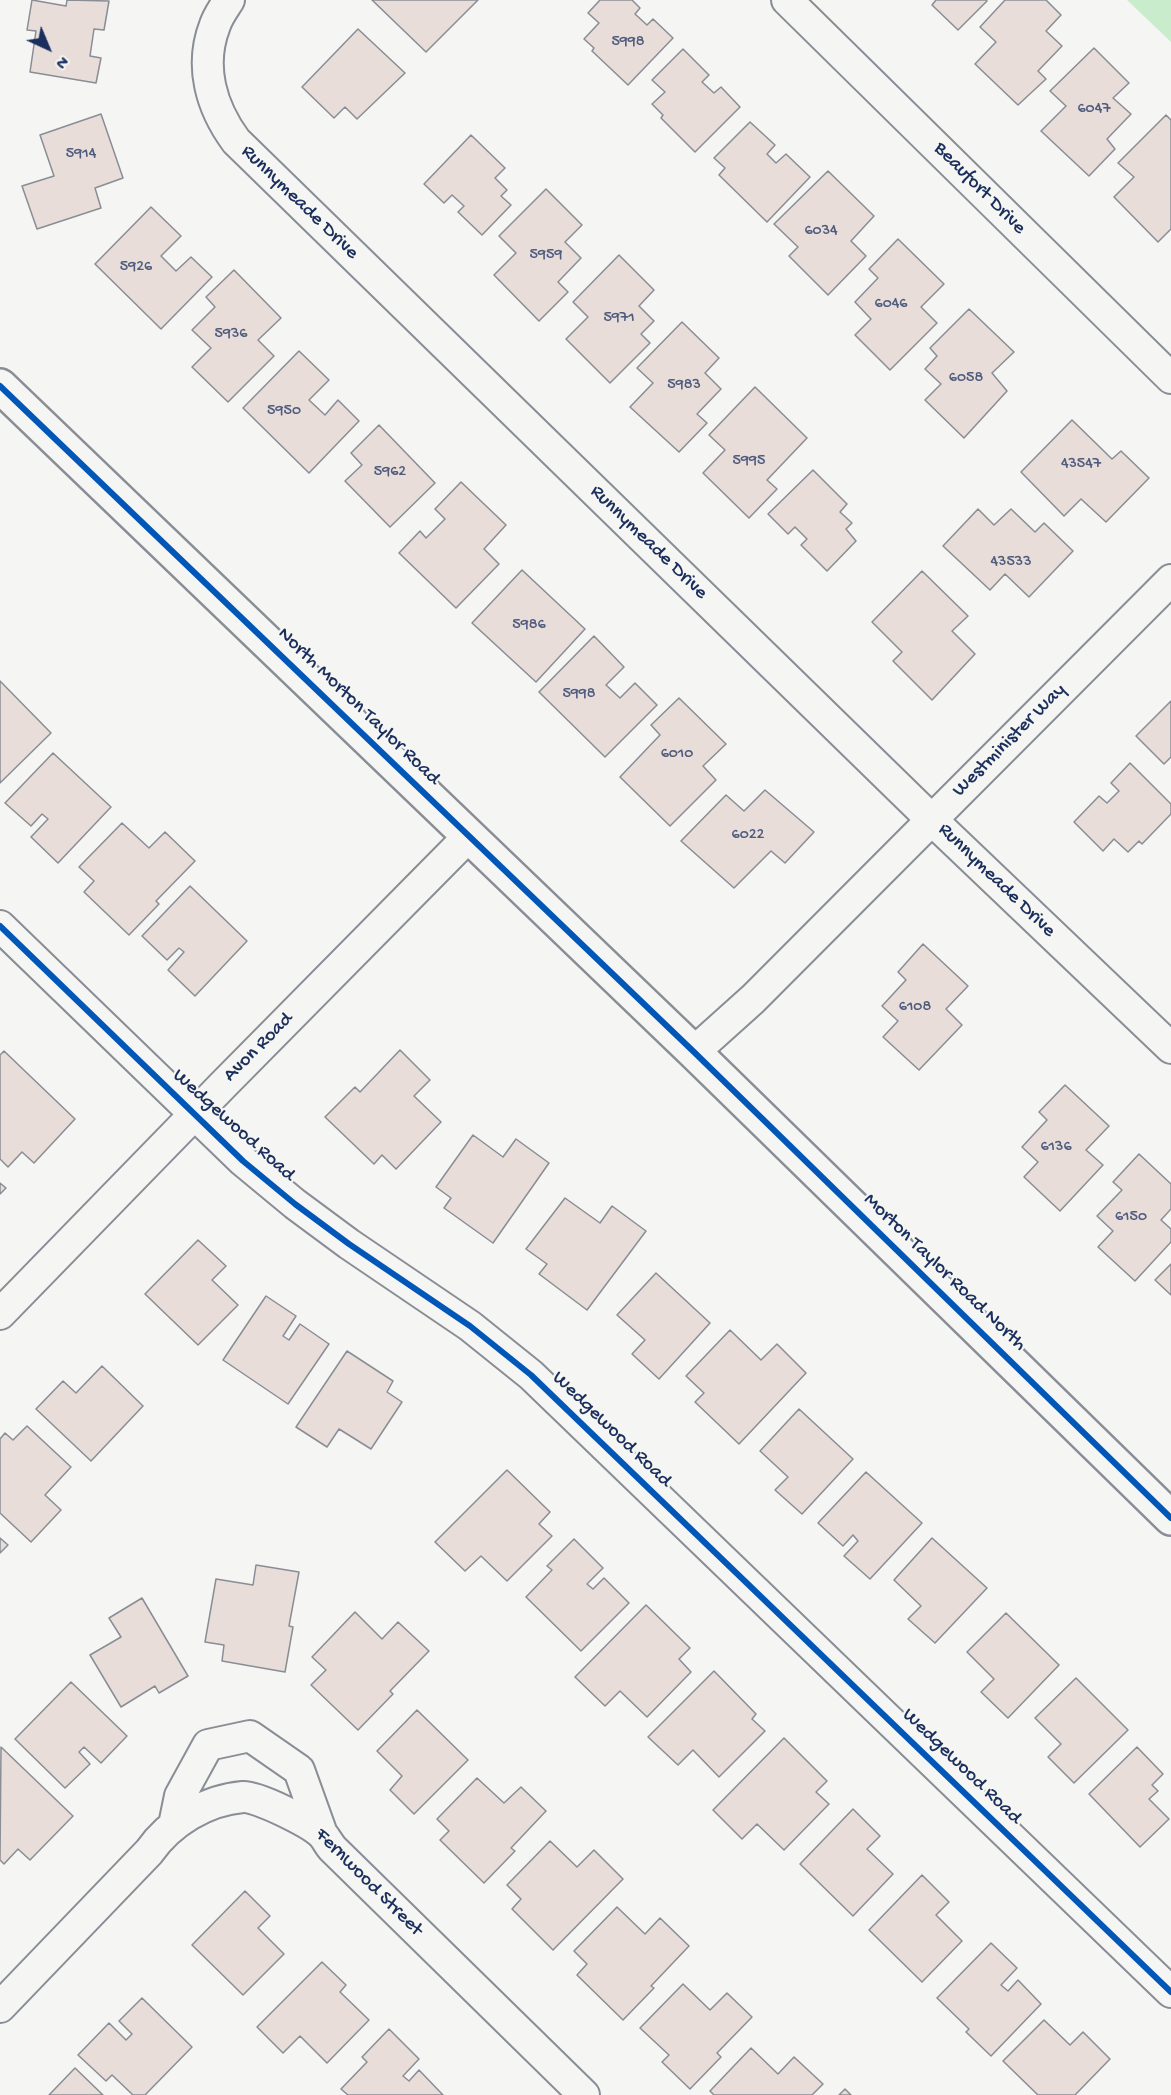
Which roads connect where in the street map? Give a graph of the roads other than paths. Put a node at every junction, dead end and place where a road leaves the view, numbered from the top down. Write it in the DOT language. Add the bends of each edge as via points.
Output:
graph roads {
  1 [pos="229,0"];
  2 [pos="787,0"];
  3 [pos="1171,378"];
  4 [pos="0,386"];
  5 [pos="1171,580"];
  6 [pos="932,820"];
  7 [pos="469,836"];
  8 [pos="0,926"];
  9 [pos="1171,1048"];
  10 [pos="694,1052"];
  11 [pos="194,1115"];
  12 [pos="0,1314"];
  13 [pos="1171,1518"];
  14 [pos="174,1825"];
  15 [pos="322,1834"];
  16 [pos="1171,1992"];
  17 [pos="0,2007"];
  18 [pos="584,2095"];
  1 -- 6 [label="street, Runnymeade Drive" via="215,23 207,64 214,106 236,141"];
  2 -- 3 [label="street, Beaufort Drive"];
  4 -- 7 [label="street, North Morton Taylor Road"];
  5 -- 6 [label="street, Westminister Way"];
  6 -- 9 [label="street, Runnymeade Drive"];
  6 -- 10 [label="street, Westminister Way" via="753,999"];
  7 -- 10 [label="street, North Morton Taylor Road"];
  7 -- 11 [label="street, Avon Road"];
  8 -- 11 [label="street, Wedgewood Road"];
  10 -- 13 [label="street, Morton Taylor Road North"];
  11 -- 12 [label="street, Avon Road"];
  11 -- 16 [label="street, Wedgewood Road" via="295,1204 470,1326 531,1375"];
  14 -- 15 [label="street, Fernwood Street" via="215,1803 245,1796 287,1811"];
  14 -- 15 [label="street" via="180,1796 208,1745 250,1736 299,1770"];
  14 -- 17 [label="street, Fernwood Street"];
  15 -- 18 [label="street, Fernwood Street" via="333,1850"];
}
